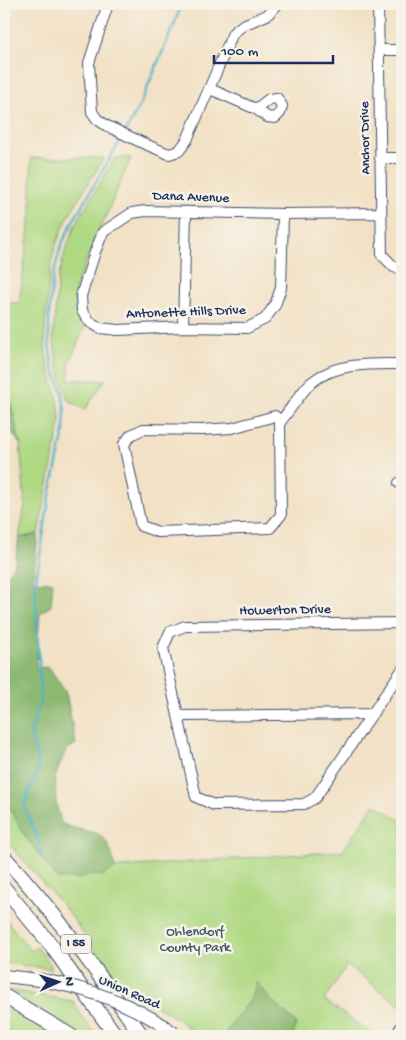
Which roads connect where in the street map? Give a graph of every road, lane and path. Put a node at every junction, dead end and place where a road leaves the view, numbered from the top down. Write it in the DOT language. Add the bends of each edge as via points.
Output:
graph roads {
  1 [pos="108,4"];
  2 [pos="278,4"];
  3 [pos="378,4"];
  4 [pos="379,50"];
  5 [pos="402,50"];
  6 [pos="210,89"];
  7 [pos="256,109"];
  8 [pos="380,158"];
  9 [pos="402,158"];
  10 [pos="186,212"];
  11 [pos="381,213"];
  12 [pos="284,214"];
  13 [pos="398,269"];
  14 [pos="90,322"];
  15 [pos="183,327"];
  16 [pos="402,364"];
  17 [pos="280,422"];
  18 [pos="402,623"];
  19 [pos="402,670"];
  20 [pos="372,714"];
  21 [pos="179,716"];
  22 [pos="4,857"];
  23 [pos="4,888"];
  24 [pos="4,976"];
  25 [pos="4,996"];
  26 [pos="402,1026"];
  27 [pos="176,1035"];
  28 [pos="71,1036"];
  29 [pos="116,1036"];
  30 [pos="142,1036"];
  31 [pos="395,1036"];
  1 -- 6 [label="street" via="89,63 92,112 97,119 169,154 178,151 187,140"];
  2 -- 6 [label="street" via="267,15 233,33"];
  3 -- 4 [label="street, Anchor Drive"];
  4 -- 5 [label="street"];
  4 -- 8 [label="street, Anchor Drive"];
  6 -- 7 [label="street"];
  8 -- 9 [label="street"];
  8 -- 11 [label="street, Anchor Drive"];
  10 -- 12 [label="street, Dana Avenue"];
  10 -- 14 [label="street, Dana Avenue" via="132,213 103,232 81,296 82,311"];
  10 -- 15 [label="street"];
  11 -- 12 [label="street, Dana Avenue"];
  11 -- 13 [label="street, Anchor Drive" via="382,255"];
  12 -- 15 [label="street, Antonette Hills Drive" via="281,288 265,319 247,328"];
  14 -- 15 [label="street, Antonette Hills Drive" via="100,328 118,330"];
  16 -- 17 [label="street" via="337,368 311,382"];
  17 -- 17 [label="street" via="276,416 232,428 143,429 131,435 124,444 141,526 158,532 270,528 281,515"];
  18 -- 21 [label="street, Howerton Drive" via="185,626 170,632 163,648"];
  19 -- 20 [label="street"];
  20 -- 21 [label="street"];
  20 -- 21 [label="street" via="315,798 304,804 214,805 196,796"];
  22 -- 30 [label="highway, I 55" via="73,939"];
  23 -- 29 [label="highway, I 55" via="51,945"];
  24 -- 27 [label="main road, Union Road, bridge" via="40,980 107,997 151,1018"];
  25 -- 28 [label="highway"];
  26 -- 31 [label="street"];
}
